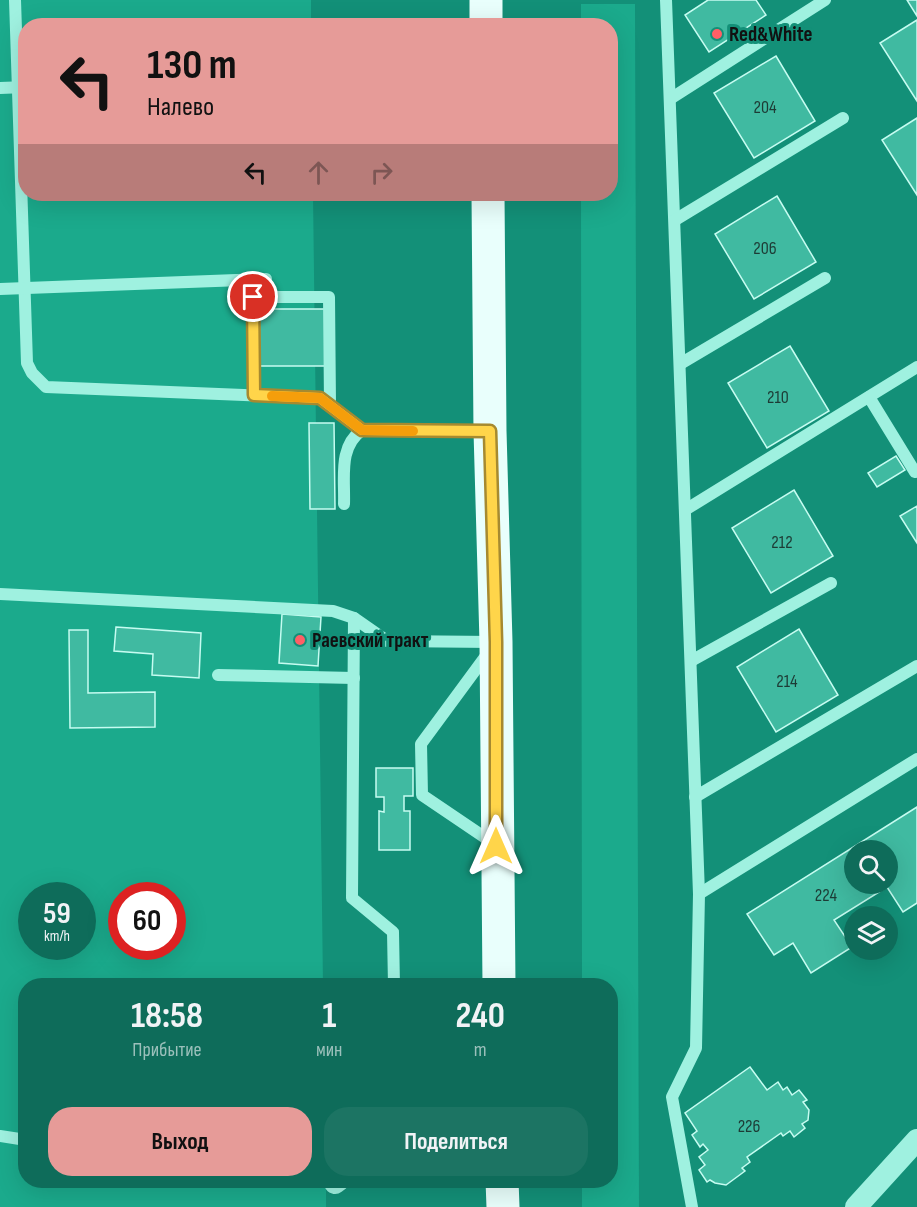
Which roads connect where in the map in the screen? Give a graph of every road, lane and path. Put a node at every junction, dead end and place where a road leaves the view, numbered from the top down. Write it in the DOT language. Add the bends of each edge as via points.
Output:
graph roads {
  1 [pos="15,0"];
  2 [pos="486,0"];
  3 [pos="666,0"];
  4 [pos="825,0"];
  5 [pos="486,18"];
  6 [pos="18,38"];
  7 [pos="0,88"];
  8 [pos="18,88"];
  9 [pos="670,99"];
  10 [pos="843,118"];
  11 [pos="23,201"];
  12 [pos="488,201"];
  13 [pos="675,220"];
  14 [pos="825,278"];
  15 [pos="266,279"];
  16 [pos="24,287"];
  17 [pos="0,289"];
  18 [pos="680,364"];
  19 [pos="917,367"];
  20 [pos="254,395"];
  21 [pos="869,397"];
  22 [pos="330,405"];
  23 [pos="362,430"];
  24 [pos="490,431"];
  25 [pos="917,470"];
  26 [pos="345,504"];
  27 [pos="685,510"];
  28 [pos="831,584"];
  29 [pos="0,594"];
  30 [pos="354,618"];
  31 [pos="496,642"];
  32 [pos="691,661"];
  33 [pos="917,666"];
  34 [pos="218,675"];
  35 [pos="354,678"];
  36 [pos="917,759"];
  37 [pos="695,797"];
  38 [pos="496,846"];
  39 [pos="699,894"];
  40 [pos="394,978"];
  41 [pos="499,978"];
  42 [pos="0,1136"];
  43 [pos="18,1139"];
  44 [pos="917,1140"];
  45 [pos="502,1188"];
  46 [pos="503,1207"];
  47 [pos="692,1207"];
  48 [pos="856,1207"];
  1 -- 6 [label="lane"];
  2 -- 5 [label="main road"];
  3 -- 9 [label="lane"];
  4 -- 9 [label="lane"];
  7 -- 8 [label="lane"];
  9 -- 13 [label="lane"];
  10 -- 13 [label="lane"];
  11 -- 16 [label="lane"];
  12 -- 24 [label="main road"];
  13 -- 18 [label="lane"];
  14 -- 18 [label="lane"];
  15 -- 16 [label="lane"];
  16 -- 17 [label="lane"];
  16 -- 20 [label="lane" via="27,363 46,387"];
  18 -- 27 [label="lane"];
  19 -- 21 [label="lane"];
  20 -- 22 [label="lane" via="320,398"];
  20 -- 22 [label="lane" via="253,297 329,297"];
  21 -- 25 [label="lane"];
  21 -- 27 [label="lane"];
  22 -- 23 [label="lane"];
  23 -- 24 [label="lane"];
  23 -- 26 [label="lane" via="346,449"];
  24 -- 31 [label="main road"];
  27 -- 32 [label="lane"];
  28 -- 32 [label="lane"];
  29 -- 30 [label="lane" via="333,611"];
  30 -- 31 [label="lane" via="387,642"];
  30 -- 35 [label="lane"];
  31 -- 38 [label="main road"];
  31 -- 38 [label="lane" via="421,744 422,795"];
  32 -- 37 [label="lane"];
  33 -- 37 [label="lane"];
  34 -- 35 [label="lane"];
  35 -- 40 [label="lane" via="352,898 393,932"];
  36 -- 39 [label="lane"];
  37 -- 39 [label="lane"];
  38 -- 41 [label="main road"];
  39 -- 47 [label="lane" via="696,1048 672,1097"];
  42 -- 43 [label="lane"];
  44 -- 48 [label="street"];
  45 -- 46 [label="main road"];
}
